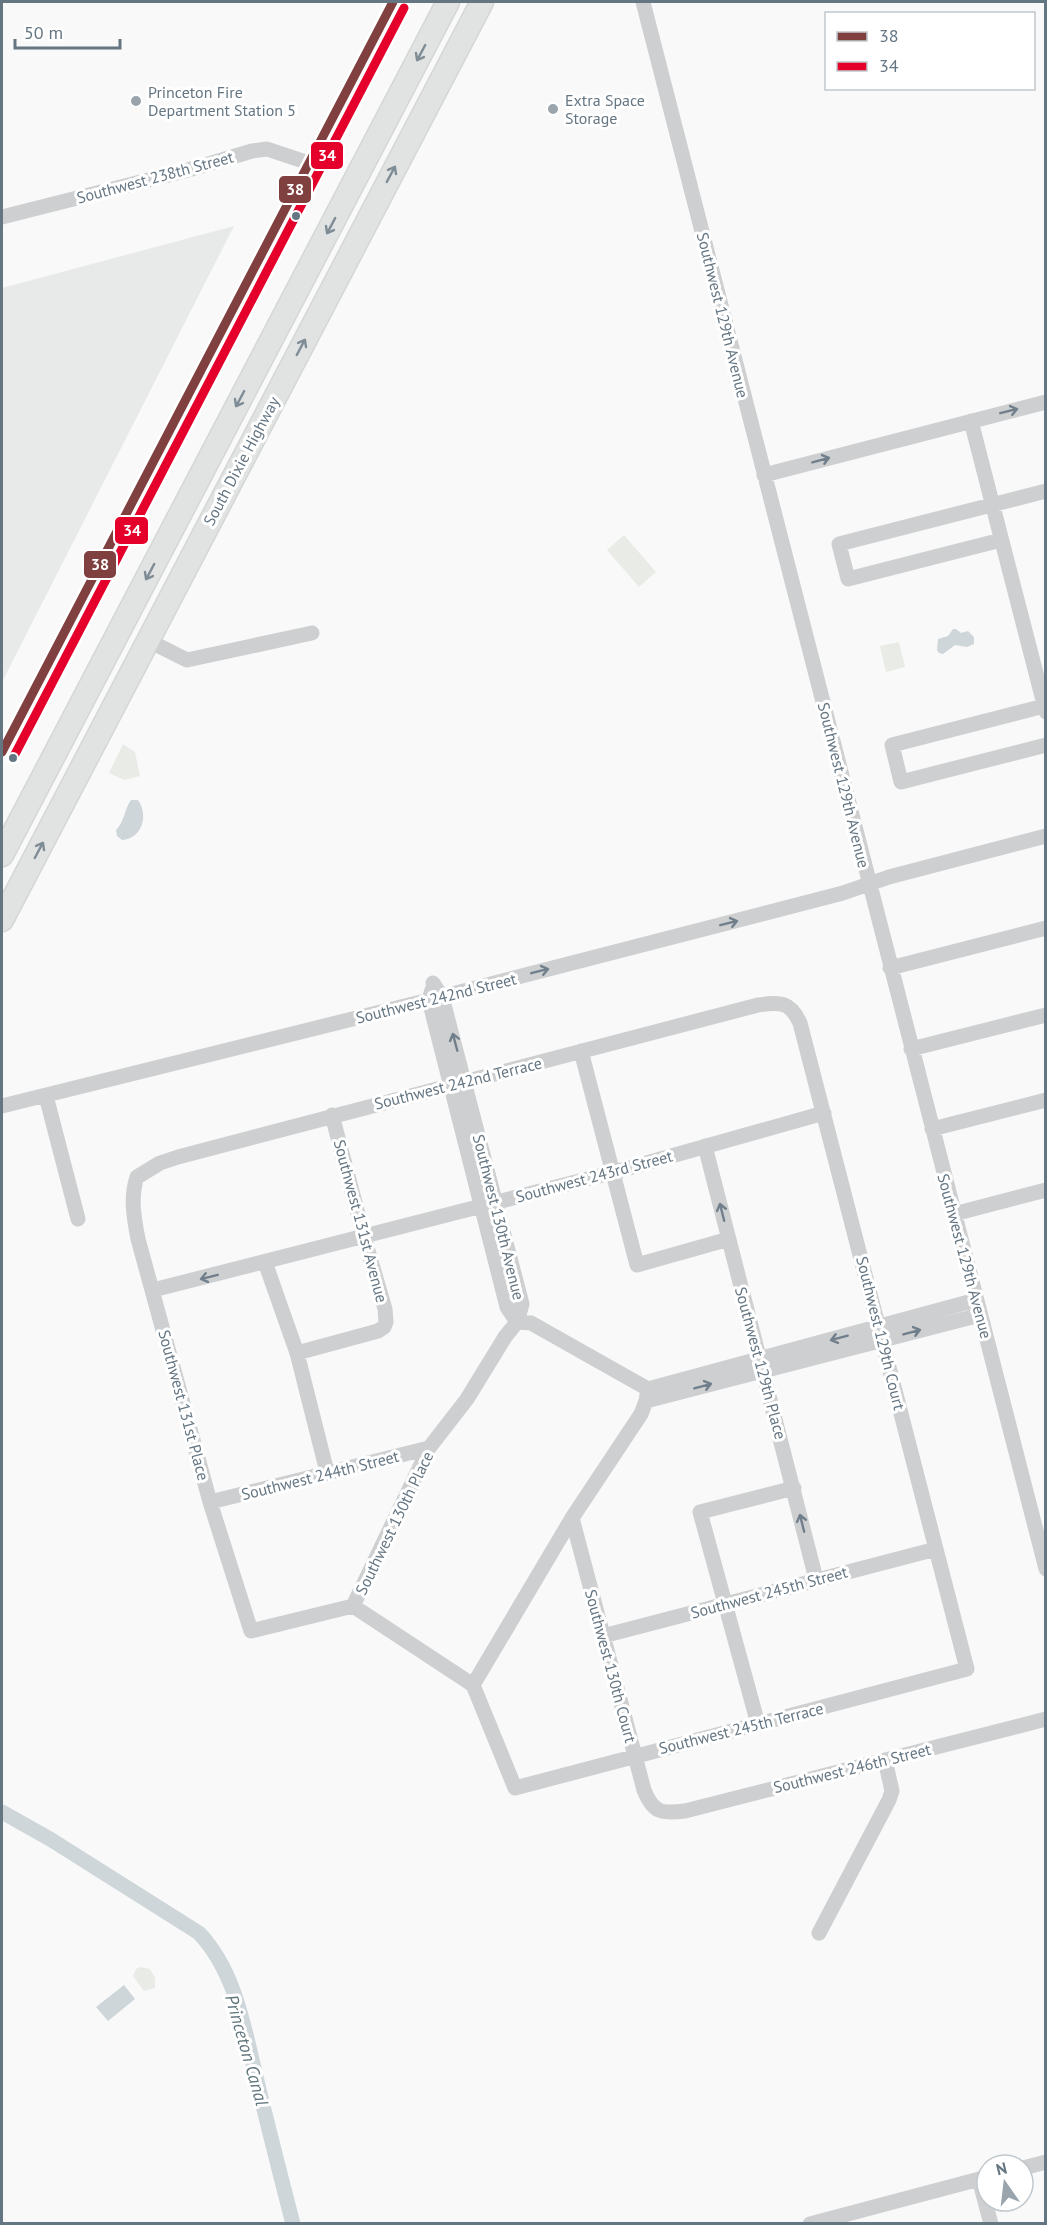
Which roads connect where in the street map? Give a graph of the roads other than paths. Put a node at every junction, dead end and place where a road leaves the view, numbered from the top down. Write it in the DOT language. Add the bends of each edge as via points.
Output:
graph roads {
  1 [pos="448,2"];
  2 [pos="482,2"];
  3 [pos="643,2"];
  4 [pos="309,163"];
  5 [pos="2,217"];
  6 [pos="1046,402"];
  7 [pos="971,421"];
  8 [pos="764,475"];
  9 [pos="1046,491"];
  10 [pos="992,504"];
  11 [pos="1001,540"];
  12 [pos="312,633"];
  13 [pos="147,640"];
  14 [pos="1045,709"];
  15 [pos="1046,745"];
  16 [pos="7,828"];
  17 [pos="1046,836"];
  18 [pos="2,855"];
  19 [pos="869,884"];
  20 [pos="2,891"];
  21 [pos="2,920"];
  22 [pos="1046,928"];
  23 [pos="890,968"];
  24 [pos="436,998"];
  25 [pos="784,1004"];
  26 [pos="1046,1015"];
  27 [pos="911,1049"];
  28 [pos="581,1051"];
  29 [pos="458,1084"];
  30 [pos="46,1096"];
  31 [pos="1046,1100"];
  32 [pos="2,1106"];
  33 [pos="824,1113"];
  34 [pos="332,1115"];
  35 [pos="932,1129"];
  36 [pos="705,1146"];
  37 [pos="612,1173"];
  38 [pos="137,1177"];
  39 [pos="1046,1190"];
  40 [pos="488,1204"];
  41 [pos="954,1214"];
  42 [pos="78,1219"];
  43 [pos="364,1237"];
  44 [pos="729,1239"];
  45 [pos="265,1263"];
  46 [pos="153,1290"];
  47 [pos="978,1308"];
  48 [pos="517,1322"];
  49 [pos="882,1334"];
  50 [pos="297,1353"];
  51 [pos="761,1364"];
  52 [pos="647,1395"];
  53 [pos="429,1448"];
  54 [pos="327,1472"];
  55 [pos="794,1488"];
  56 [pos="210,1502"];
  57 [pos="572,1518"];
  58 [pos="936,1549"];
  59 [pos="1046,1569"];
  60 [pos="816,1579"];
  61 [pos="724,1604"];
  62 [pos="353,1606"];
  63 [pos="603,1636"];
  64 [pos="967,1669"];
  65 [pos="473,1685"];
  66 [pos="1046,1719"];
  67 [pos="758,1724"];
  68 [pos="635,1755"];
  69 [pos="885,1760"];
  70 [pos="657,1810"];
  71 [pos="819,1933"];
  72 [pos="975,2180"];
  73 [pos="810,2223"];
  1 -- 16 [label="highway, South Dixie Highway, one-way"];
  13 -- 2 [label="highway, South Dixie Highway, one-way"];
  3 -- 8 [label="street, Southwest 129th Avenue"];
  4 -- 5 [label="street, Southwest 238th Street" via="267,149 252,151"];
  7 -- 6 [label="street, one-way"];
  8 -- 7 [label="street, one-way"];
  7 -- 10 [label="street"];
  8 -- 19 [label="street, Southwest 129th Avenue"];
  9 -- 10 [label="street"];
  10 -- 11 [label="street"];
  10 -- 11 [label="street" via="839,544 848,579"];
  11 -- 14 [label="street"];
  12 -- 13 [label="street" via="187,660"];
  13 -- 16 [label="highway" via="92,716 44,809 25,827"];
  21 -- 13 [label="highway, South Dixie Highway, one-way"];
  14 -- 15 [label="street" via="892,745 901,782"];
  16 -- 18 [label="highway, South Dixie Highway"];
  16 -- 20 [label="highway" via="16,850"];
  17 -- 19 [label="street, Southwest 242nd Street"];
  19 -- 23 [label="street, Southwest 129th Avenue"];
  24 -- 19 [label="street, Southwest 242nd Street, one-way"];
  22 -- 23 [label="street"];
  23 -- 27 [label="street, Southwest 129th Avenue"];
  24 -- 29 [label="street, Southwest 130th Avenue"];
  24 -- 30 [label="street, Southwest 242nd Street"];
  25 -- 28 [label="street, Southwest 242nd Terrace" via="758,1005"];
  25 -- 33 [label="street, Southwest 129th Court" via="800,1023"];
  26 -- 27 [label="street"];
  27 -- 35 [label="street, Southwest 129th Avenue"];
  28 -- 29 [label="street, Southwest 242nd Terrace"];
  28 -- 37 [label="street"];
  29 -- 34 [label="street, Southwest 242nd Terrace"];
  29 -- 40 [label="street, Southwest 130th Avenue"];
  30 -- 32 [label="street, Southwest 242nd Street"];
  30 -- 42 [label="street"];
  31 -- 35 [label="street"];
  33 -- 36 [label="street, Southwest 243rd Street"];
  33 -- 49 [label="street, Southwest 129th Court"];
  34 -- 38 [label="street, Southwest 242nd Terrace" via="159,1163"];
  34 -- 43 [label="street, Southwest 131st Avenue"];
  35 -- 41 [label="street, Southwest 129th Avenue"];
  36 -- 37 [label="street, Southwest 243rd Street"];
  44 -- 36 [label="street, Southwest 129th Place, one-way"];
  37 -- 40 [label="street, Southwest 243rd Street"];
  37 -- 44 [label="street" via="637,1265"];
  38 -- 46 [label="street, Southwest 131st Place" via="133,1196 135,1224"];
  39 -- 41 [label="street"];
  40 -- 43 [label="street, Southwest 243rd Street"];
  40 -- 48 [label="street, Southwest 130th Avenue" via="507,1307"];
  41 -- 47 [label="street, Southwest 129th Avenue"];
  43 -- 45 [label="street, Southwest 243rd Street"];
  43 -- 50 [label="street, Southwest 131st Avenue" via="385,1309 384,1327"];
  44 -- 51 [label="street, Southwest 129th Place"];
  45 -- 46 [label="street, Southwest 243rd Street, one-way"];
  45 -- 50 [label="street"];
  46 -- 56 [label="street, Southwest 131st Place"];
  47 -- 49 [label="street"];
  47 -- 59 [label="street, Southwest 129th Avenue"];
  48 -- 52 [label="street" via="531,1323"];
  48 -- 53 [label="street, Southwest 130th Place" via="467,1399"];
  49 -- 51 [label="street"];
  49 -- 58 [label="street, Southwest 129th Court"];
  50 -- 54 [label="street"];
  51 -- 52 [label="street"];
  51 -- 55 [label="street, Southwest 129th Place"];
  52 -- 57 [label="street" via="640,1414"];
  53 -- 54 [label="street, Southwest 244th Street"];
  53 -- 62 [label="street, Southwest 130th Place"];
  54 -- 56 [label="street, Southwest 244th Street"];
  60 -- 55 [label="street, Southwest 129th Place, one-way"];
  55 -- 61 [label="street" via="700,1512"];
  56 -- 62 [label="street, Southwest 131st Place" via="251,1631"];
  57 -- 63 [label="street, Southwest 130th Court"];
  57 -- 65 [label="street"];
  58 -- 60 [label="street, Southwest 245th Street"];
  58 -- 64 [label="street, Southwest 129th Court"];
  60 -- 61 [label="street, Southwest 245th Street"];
  61 -- 63 [label="street, Southwest 245th Street"];
  61 -- 67 [label="street"];
  62 -- 65 [label="street"];
  63 -- 68 [label="street, Southwest 130th Court"];
  64 -- 67 [label="street, Southwest 245th Terrace"];
  65 -- 68 [label="street, Southwest 245th Terrace" via="515,1788"];
  66 -- 69 [label="street, Southwest 246th Street"];
  67 -- 68 [label="street, Southwest 245th Terrace"];
  68 -- 70 [label="street, Southwest 130th Court" via="648,1799"];
  69 -- 70 [label="street, Southwest 246th Street" via="685,1811"];
  69 -- 71 [label="street" via="892,1791 889,1800"];
  72 -- 73 [label="street"];
}
